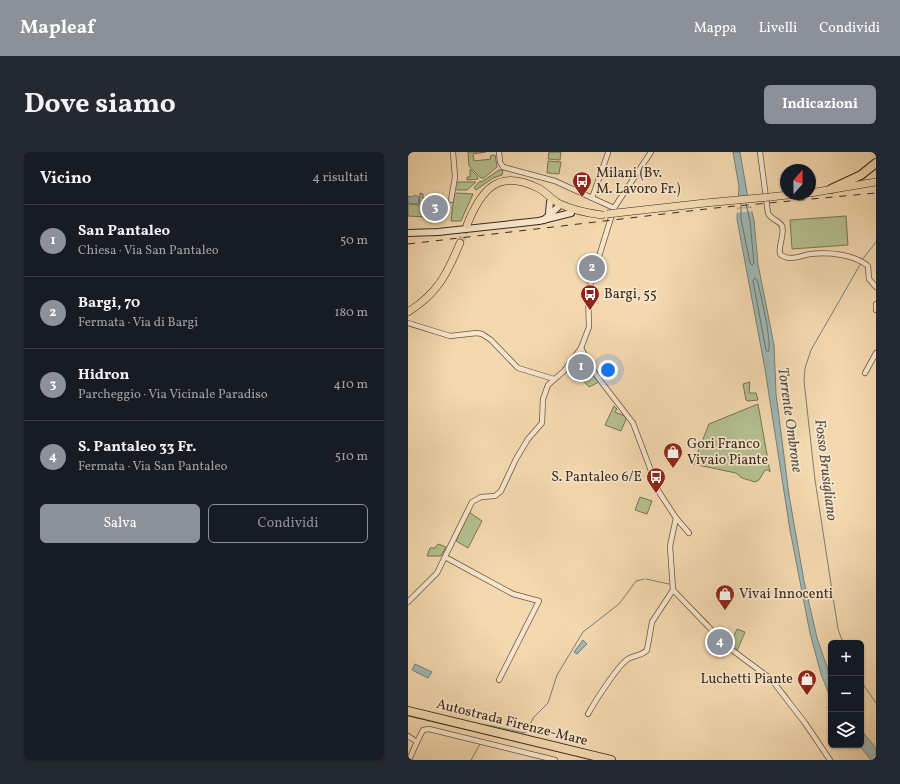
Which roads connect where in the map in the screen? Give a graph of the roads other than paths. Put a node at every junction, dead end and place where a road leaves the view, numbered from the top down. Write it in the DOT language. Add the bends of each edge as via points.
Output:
graph roads {
  1 [pos="453,152"];
  2 [pos="499,152"];
  3 [pos="651,152"];
  4 [pos="760,152"];
  5 [pos="608,154"];
  6 [pos="876,163"];
  7 [pos="876,182"];
  8 [pos="535,187"];
  9 [pos="831,189"];
  10 [pos="816,192"];
  11 [pos="780,196"];
  12 [pos="592,198"];
  13 [pos="451,200"];
  14 [pos="550,202"];
  15 [pos="560,207"];
  16 [pos="615,211"];
  17 [pos="571,212"];
  18 [pos="550,213"];
  19 [pos="604,215"];
  20 [pos="556,216"];
  21 [pos="544,220"];
  22 [pos="467,225"];
  23 [pos="408,233"];
  24 [pos="460,243"];
  25 [pos="876,286"];
  26 [pos="876,304"];
  27 [pos="876,310"];
  28 [pos="408,312"];
  29 [pos="408,323"];
  30 [pos="581,348"];
  31 [pos="876,353"];
  32 [pos="865,373"];
  33 [pos="554,379"];
  34 [pos="676,518"];
  35 [pos="689,533"];
  36 [pos="445,557"];
  37 [pos="673,590"];
  38 [pos="408,602"];
  39 [pos="499,680"];
  40 [pos="408,711"];
  41 [pos="588,714"];
  42 [pos="408,716"];
  43 [pos="408,736"];
  44 [pos="417,742"];
  45 [pos="408,760"];
  46 [pos="555,760"];
  47 [pos="588,760"];
  48 [pos="611,760"];
  49 [pos="830,760"];
  1 -- 13 [label="street" via="455,177"];
  2 -- 12 [label="street" via="500,164 503,167 553,180"];
  3 -- 16 [label="street"];
  4 -- 25 [label="street" via="768,213 782,228 780,254 790,258 814,254 850,256 868,266 869,279"];
  5 -- 12 [label="street"];
  6 -- 9 [label="highway" via="861,175"];
  7 -- 9 [label="main road"];
  8 -- 14 [label="main road"];
  8 -- 15 [label="main road"];
  8 -- 22 [label="main road" via="516,180 496,184 480,198"];
  9 -- 10 [label="main road"];
  11 -- 16 [label="main road, bridge"];
  12 -- 16 [label="street"];
  14 -- 15 [label="main road"];
  14 -- 18 [label="street"];
  15 -- 17 [label="main road"];
  15 -- 18 [label="street"];
  15 -- 19 [label="main road"];
  15 -- 20 [label="street"];
  16 -- 19 [label="main road, bridge"];
  16 -- 30 [label="street" via="588,292 589,328"];
  17 -- 19 [label="main road" via="589,217"];
  17 -- 20 [label="street"];
  18 -- 21 [label="street"];
  20 -- 21 [label="street"];
  21 -- 23 [label="street"];
  24 -- 28 [label="main road" via="440,284 427,299"];
  26 -- 27 [label="street"];
  29 -- 33 [label="street" via="450,336 481,334 489,338 518,368"];
  30 -- 33 [label="street" via="564,371"];
  30 -- 34 [label="street" via="596,375 633,424 659,492"];
  31 -- 32 [label="street"];
  33 -- 36 [label="street" via="548,385 545,394 542,423 528,439 501,491 495,496 481,497 472,502"];
  34 -- 35 [label="street"];
  34 -- 37 [label="street" via="670,546"];
  36 -- 38 [label="street" via="435,576"];
  36 -- 39 [label="street" via="513,594 539,601"];
  37 -- 41 [label="street" via="652,622 647,650 642,655 626,661"];
  37 -- 49 [label="street" via="728,647 771,679"];
  40 -- 48 [label="highway, Autostrada Firenze-Mare"];
  42 -- 47 [label="highway, Autostrada Firenze-Mare"];
  43 -- 44 [label="street"];
  44 -- 45 [label="street"];
  44 -- 46 [label="street" via="423,730 429,729"];
}
